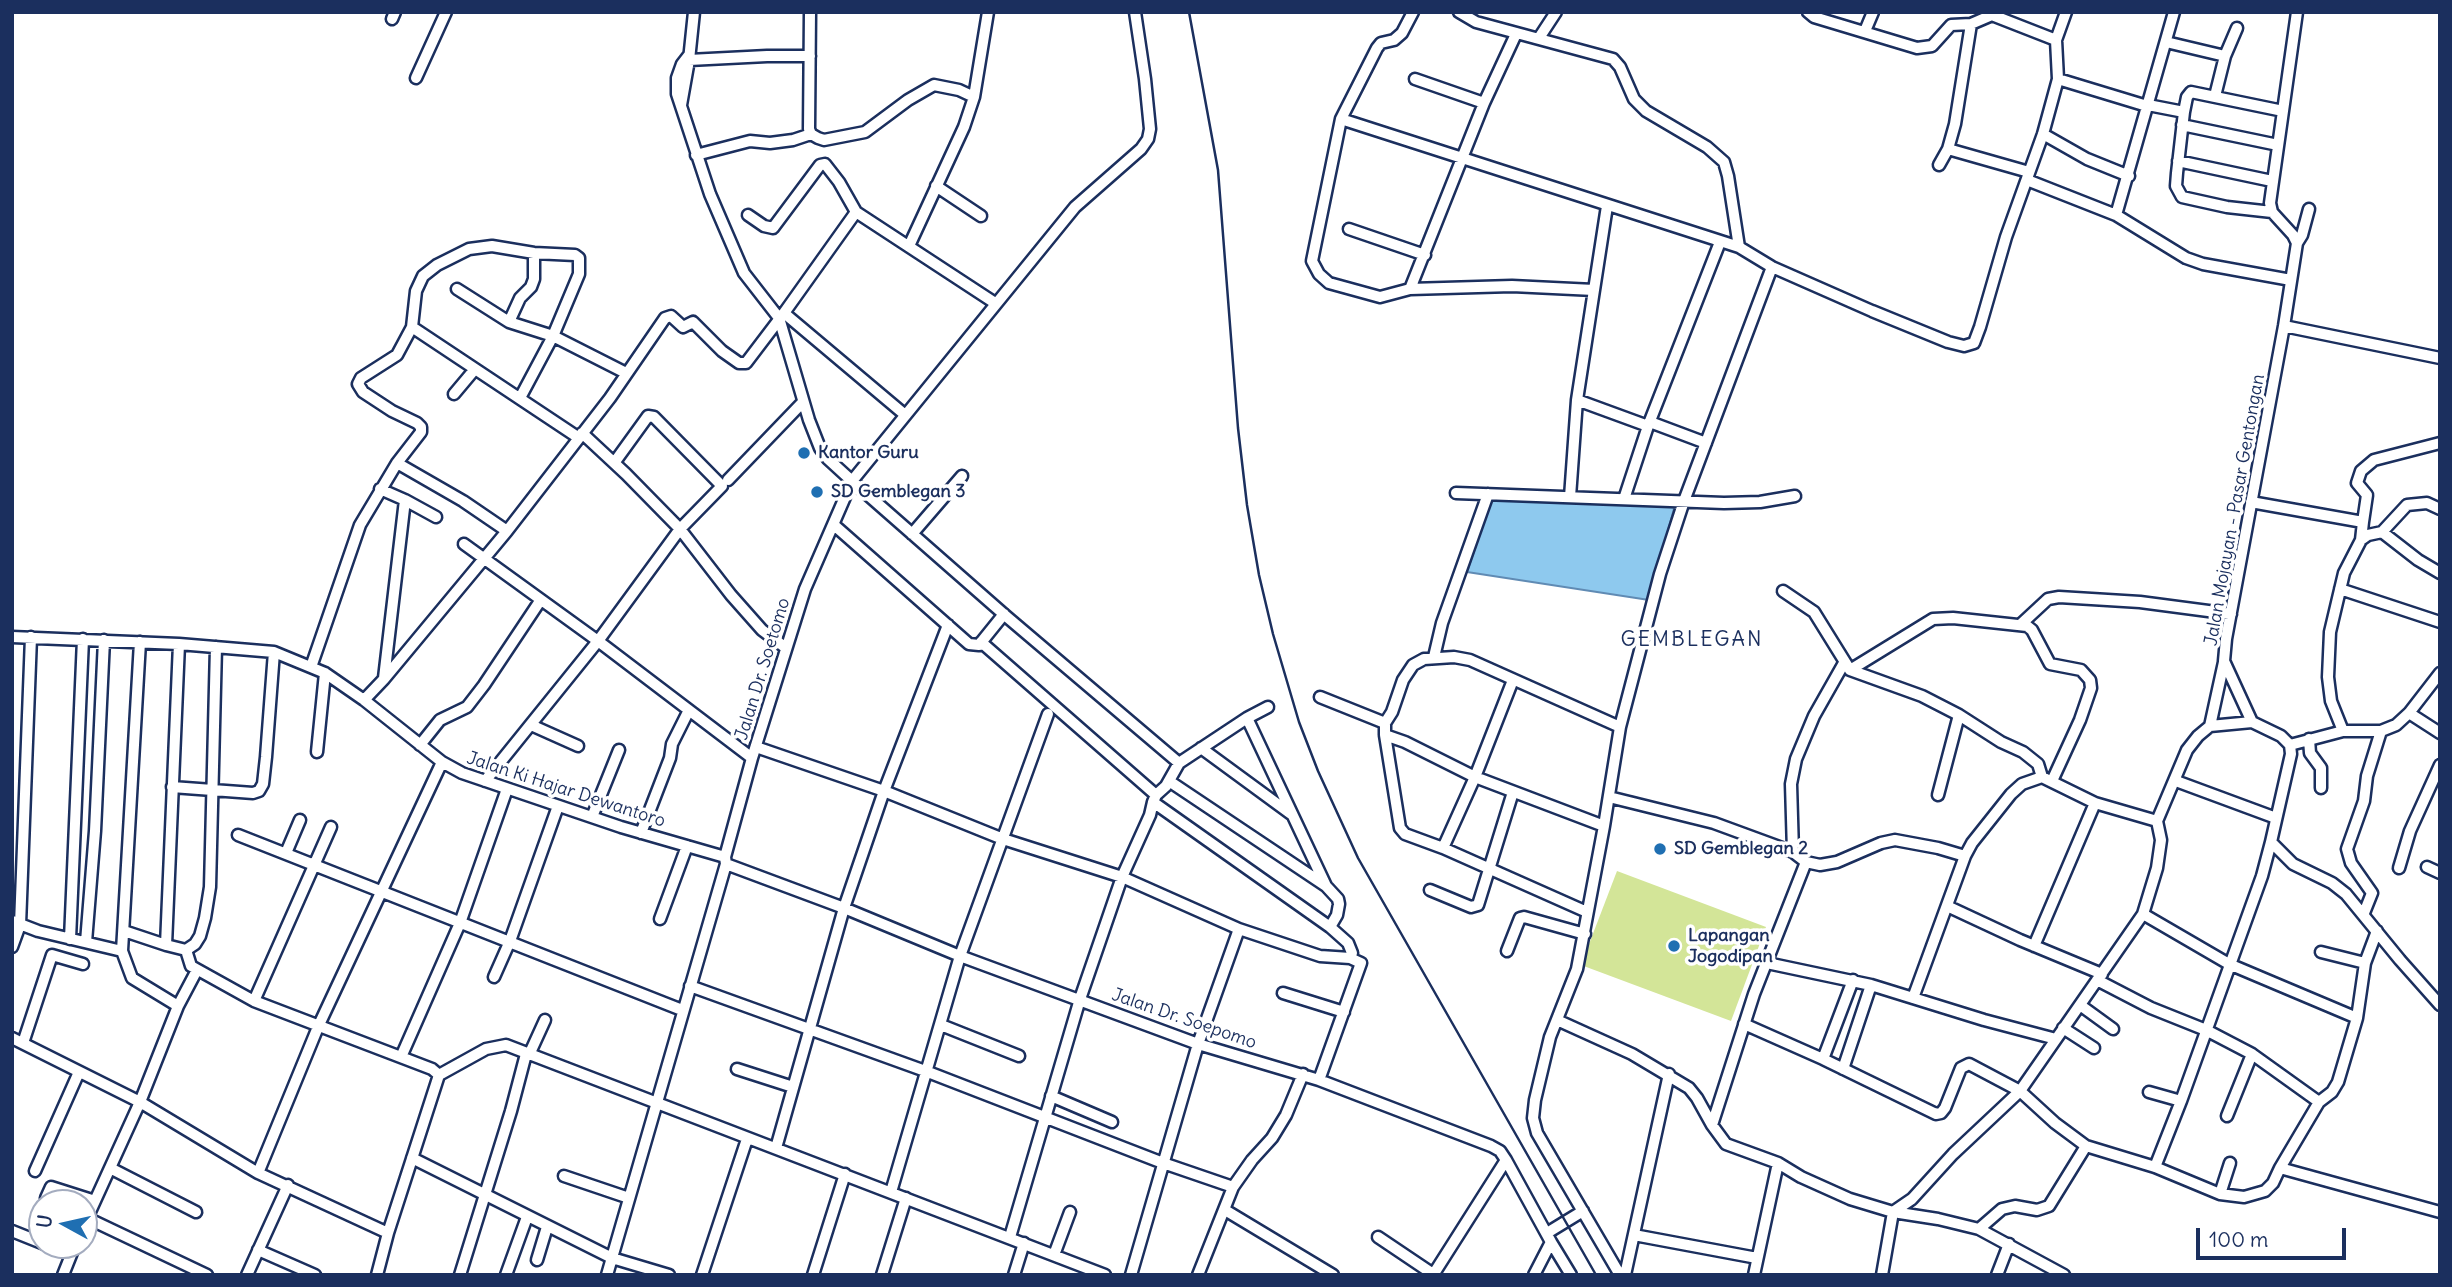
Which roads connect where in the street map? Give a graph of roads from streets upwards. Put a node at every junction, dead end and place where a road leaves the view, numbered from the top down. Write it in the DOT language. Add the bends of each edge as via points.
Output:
graph roads {
  1 [pos="446,12"];
  2 [pos="694,12"];
  3 [pos="810,12"];
  4 [pos="988,12"];
  5 [pos="1135,12"];
  6 [pos="1413,12"];
  7 [pos="1459,12"];
  8 [pos="1556,12"];
  9 [pos="1872,12"];
  10 [pos="2066,12"];
  11 [pos="2174,12"];
  12 [pos="2297,12"];
  13 [pos="1813,14"];
  14 [pos="1993,14"];
  15 [pos="1971,24"];
  16 [pos="2236,29"];
  17 [pos="1865,31"];
  18 [pos="1516,34"];
  19 [pos="1539,38"];
  20 [pos="2056,40"];
  21 [pos="2166,42"];
  22 [pos="810,56"];
  23 [pos="2225,56"];
  24 [pos="689,58"];
  25 [pos="416,78"];
  26 [pos="1415,79"];
  27 [pos="2058,79"];
  28 [pos="2215,96"];
  29 [pos="974,97"];
  30 [pos="1484,103"];
  31 [pos="2148,105"];
  32 [pos="2283,111"];
  33 [pos="2184,112"];
  34 [pos="1341,119"];
  35 [pos="2182,125"];
  36 [pos="811,134"];
  37 [pos="2043,134"];
  38 [pos="2278,145"];
  39 [pos="1948,149"];
  40 [pos="696,155"];
  41 [pos="1462,158"];
  42 [pos="2178,161"];
  43 [pos="1939,165"];
  44 [pos="2028,176"];
  45 [pos="2129,176"];
  46 [pos="2272,181"];
  47 [pos="936,186"];
  48 [pos="1607,206"];
  49 [pos="2309,209"];
  50 [pos="856,212"];
  51 [pos="2272,212"];
  52 [pos="748,215"];
  53 [pos="2116,215"];
  54 [pos="981,216"];
  55 [pos="1349,229"];
  56 [pos="1720,242"];
  57 [pos="2297,243"];
  58 [pos="909,246"];
  59 [pos="1739,247"];
  60 [pos="534,253"];
  61 [pos="1425,255"];
  62 [pos="1772,267"];
  63 [pos="2291,280"];
  64 [pos="457,289"];
  65 [pos="1410,289"];
  66 [pos="1594,290"];
  67 [pos="995,303"];
  68 [pos="782,316"];
  69 [pos="509,322"];
  70 [pos="2284,326"];
  71 [pos="412,327"];
  72 [pos="553,336"];
  73 [pos="2440,358"];
  74 [pos="475,369"];
  75 [pos="626,373"];
  76 [pos="454,394"];
  77 [pos="520,398"];
  78 [pos="1577,400"];
  79 [pos="803,402"];
  80 [pos="904,414"];
  81 [pos="1649,424"];
  82 [pos="581,435"];
  83 [pos="1706,443"];
  84 [pos="2440,443"];
  85 [pos="397,463"];
  86 [pos="614,463"];
  87 [pos="962,476"];
  88 [pos="728,480"];
  89 [pos="852,481"];
  90 [pos="380,489"];
  91 [pos="1456,493"];
  92 [pos="1488,494"];
  93 [pos="1795,496"];
  94 [pos="1570,497"];
  95 [pos="1624,499"];
  96 [pos="405,500"];
  97 [pos="1684,501"];
  98 [pos="2252,502"];
  99 [pos="2440,509"];
  100 [pos="436,517"];
  101 [pos="2363,522"];
  102 [pos="834,524"];
  103 [pos="680,530"];
  104 [pos="507,531"];
  105 [pos="2382,532"];
  106 [pos="912,534"];
  107 [pos="2361,540"];
  108 [pos="464,544"];
  109 [pos="483,559"];
  110 [pos="2440,573"];
  111 [pos="2340,589"];
  112 [pos="1783,591"];
  113 [pos="540,600"];
  114 [pos="1004,614"];
  115 [pos="2231,614"];
  116 [pos="2440,622"];
  117 [pos="948,625"];
  118 [pos="2020,625"];
  119 [pos="12,637"];
  120 [pos="31,637"];
  121 [pos="83,639"];
  122 [pos="104,640"];
  123 [pos="598,641"];
  124 [pos="140,642"];
  125 [pos="981,642"];
  126 [pos="179,644"];
  127 [pos="216,647"];
  128 [pos="786,648"];
  129 [pos="274,652"];
  130 [pos="1434,657"];
  131 [pos="2224,662"];
  132 [pos="311,667"];
  133 [pos="1847,667"];
  134 [pos="325,673"];
  135 [pos="2440,673"];
  136 [pos="384,678"];
  137 [pos="1513,680"];
  138 [pos="1320,697"];
  139 [pos="364,700"];
  140 [pos="1268,707"];
  141 [pos="689,710"];
  142 [pos="2409,713"];
  143 [pos="1048,714"];
  144 [pos="1959,715"];
  145 [pos="1247,719"];
  146 [pos="2252,722"];
  147 [pos="1385,723"];
  148 [pos="531,724"];
  149 [pos="2210,726"];
  150 [pos="1620,727"];
  151 [pos="2343,731"];
  152 [pos="2381,731"];
  153 [pos="2440,733"];
  154 [pos="1385,735"];
  155 [pos="2309,739"];
  156 [pos="420,745"];
  157 [pos="2290,745"];
  158 [pos="578,746"];
  159 [pos="756,747"];
  160 [pos="1201,748"];
  161 [pos="619,750"];
  162 [pos="317,752"];
  163 [pos="752,758"];
  164 [pos="442,762"];
  165 [pos="1179,763"];
  166 [pos="2440,765"];
  167 [pos="1475,777"];
  168 [pos="2047,779"];
  169 [pos="485,781"];
  170 [pos="1169,781"];
  171 [pos="2176,781"];
  172 [pos="173,787"];
  173 [pos="2321,788"];
  174 [pos="507,789"];
  175 [pos="212,790"];
  176 [pos="884,792"];
  177 [pos="1513,792"];
  178 [pos="1938,795"];
  179 [pos="1609,797"];
  180 [pos="1154,799"];
  181 [pos="2095,803"];
  182 [pos="558,806"];
  183 [pos="1293,816"];
  184 [pos="592,817"];
  185 [pos="2276,818"];
  186 [pos="300,820"];
  187 [pos="2157,821"];
  188 [pos="1604,826"];
  189 [pos="331,827"];
  190 [pos="640,833"];
  191 [pos="239,835"];
  192 [pos="1003,839"];
  193 [pos="2271,842"];
  194 [pos="687,846"];
  195 [pos="1443,848"];
  196 [pos="1793,852"];
  197 [pos="286,853"];
  198 [pos="1965,856"];
  199 [pos="726,860"];
  200 [pos="1806,862"];
  201 [pos="314,864"];
  202 [pos="2427,867"];
  203 [pos="1489,868"];
  204 [pos="2399,868"];
  205 [pos="2440,873"];
  206 [pos="1122,877"];
  207 [pos="1326,886"];
  208 [pos="1430,890"];
  209 [pos="382,891"];
  210 [pos="1947,906"];
  211 [pos="844,908"];
  212 [pos="1587,912"];
  213 [pos="2364,913"];
  214 [pos="2143,914"];
  215 [pos="660,919"];
  216 [pos="16,923"];
  217 [pos="460,923"];
  218 [pos="1330,927"];
  219 [pos="1240,929"];
  220 [pos="124,931"];
  221 [pos="2377,931"];
  222 [pos="1585,934"];
  223 [pos="70,939"];
  224 [pos="510,941"];
  225 [pos="86,942"];
  226 [pos="166,945"];
  227 [pos="2034,946"];
  228 [pos="12,947"];
  229 [pos="186,950"];
  230 [pos="122,951"];
  231 [pos="1507,951"];
  232 [pos="2321,952"];
  233 [pos="960,956"];
  234 [pos="1350,958"];
  235 [pos="1767,963"];
  236 [pos="2365,963"];
  237 [pos="83,964"];
  238 [pos="2229,964"];
  239 [pos="197,970"];
  240 [pos="494,977"];
  241 [pos="2100,977"];
  242 [pos="1853,980"];
  243 [pos="1871,985"];
  244 [pos="690,986"];
  245 [pos="1283,993"];
  246 [pos="1080,999"];
  247 [pos="1913,999"];
  248 [pos="254,1001"];
  249 [pos="2440,1004"];
  250 [pos="2080,1005"];
  251 [pos="177,1006"];
  252 [pos="682,1010"];
  253 [pos="1344,1013"];
  254 [pos="2357,1018"];
  255 [pos="545,1020"];
  256 [pos="1557,1020"];
  257 [pos="1744,1024"];
  258 [pos="941,1025"];
  259 [pos="318,1027"];
  260 [pos="2063,1028"];
  261 [pos="2113,1029"];
  262 [pos="809,1030"];
  263 [pos="2206,1030"];
  264 [pos="12,1038"];
  265 [pos="2056,1039"];
  266 [pos="23,1044"];
  267 [pos="1198,1044"];
  268 [pos="2094,1048"];
  269 [pos="2252,1054"];
  270 [pos="528,1055"];
  271 [pos="401,1056"];
  272 [pos="1019,1056"];
  273 [pos="1823,1059"];
  274 [pos="737,1069"];
  275 [pos="1843,1069"];
  276 [pos="79,1072"];
  277 [pos="928,1072"];
  278 [pos="1303,1074"];
  279 [pos="1669,1074"];
  280 [pos="439,1075"];
  281 [pos="1319,1080"];
  282 [pos="793,1087"];
  283 [pos="2020,1091"];
  284 [pos="2149,1092"];
  285 [pos="1051,1096"];
  286 [pos="2181,1101"];
  287 [pos="140,1102"];
  288 [pos="2319,1102"];
  289 [pos="657,1104"];
  290 [pos="2227,1116"];
  291 [pos="1044,1118"];
  292 [pos="1112,1122"];
  293 [pos="1712,1125"];
  294 [pos="747,1139"];
  295 [pos="2085,1146"];
  296 [pos="776,1148"];
  297 [pos="412,1158"];
  298 [pos="1506,1160"];
  299 [pos="1163,1163"];
  300 [pos="1778,1163"];
  301 [pos="2230,1163"];
  302 [pos="2155,1167"];
  303 [pos="110,1168"];
  304 [pos="2280,1168"];
  305 [pos="35,1171"];
  306 [pos="258,1173"];
  307 [pos="845,1174"];
  308 [pos="564,1176"];
  309 [pos="288,1185"];
  310 [pos="1233,1187"];
  311 [pos="891,1192"];
  312 [pos="98,1194"];
  313 [pos="485,1194"];
  314 [pos="2220,1194"];
  315 [pos="629,1198"];
  316 [pos="906,1198"];
  317 [pos="1225,1210"];
  318 [pos="1583,1210"];
  319 [pos="196,1212"];
  320 [pos="1070,1212"];
  321 [pos="1893,1212"];
  322 [pos="2440,1212"];
  323 [pos="527,1217"];
  324 [pos="547,1227"];
  325 [pos="98,1228"];
  326 [pos="1979,1230"];
  327 [pos="388,1233"];
  328 [pos="1634,1235"];
  329 [pos="1010,1237"];
  330 [pos="1378,1237"];
  331 [pos="1549,1238"];
  332 [pos="1024,1243"];
  333 [pos="2009,1244"];
  334 [pos="258,1250"];
  335 [pos="1054,1255"];
  336 [pos="612,1258"];
  337 [pos="1757,1258"];
  338 [pos="537,1259"];
  339 [pos="207,1275"];
  340 [pos="247,1275"];
  341 [pos="315,1275"];
  342 [pos="377,1275"];
  343 [pos="460,1275"];
  344 [pos="506,1275"];
  345 [pos="607,1275"];
  346 [pos="669,1275"];
  347 [pos="702,1275"];
  348 [pos="813,1275"];
  349 [pos="882,1275"];
  350 [pos="1014,1275"];
  351 [pos="1105,1275"];
  352 [pos="1131,1275"];
  353 [pos="1198,1275"];
  354 [pos="1333,1275"];
  355 [pos="1433,1275"];
  356 [pos="1534,1275"];
  357 [pos="1571,1275"];
  358 [pos="1623,1275"];
  359 [pos="1754,1275"];
  360 [pos="1882,1275"];
  361 [pos="1997,1275"];
  362 [pos="2064,1275"];
  1 -- 25 [label="street"];
  2 -- 24 [label="street"];
  3 -- 22 [label="street"];
  4 -- 29 [label="street"];
  5 -- 67 [label="street, Jalan Dr. Soetomo" via="1148,139 1075,206"];
  6 -- 34 [label="street" via="1398,38 1385,40 1377,48"];
  7 -- 18 [label="street"];
  8 -- 19 [label="street"];
  9 -- 17 [label="street"];
  10 -- 20 [label="street"];
  11 -- 21 [label="street"];
  12 -- 32 [label="street"];
  13 -- 17 [label="street"];
  14 -- 15 [label="street"];
  14 -- 20 [label="street"];
  15 -- 17 [label="street" via="1951,25 1924,48"];
  15 -- 39 [label="street"];
  16 -- 23 [label="street"];
  18 -- 19 [label="street"];
  18 -- 30 [label="street"];
  19 -- 59 [label="street" via="1613,59 1634,99 1646,111 1719,156 1728,176"];
  20 -- 27 [label="street"];
  21 -- 23 [label="street"];
  21 -- 31 [label="street"];
  22 -- 24 [label="street"];
  22 -- 36 [label="street"];
  23 -- 28 [label="street"];
  24 -- 40 [label="street" via="677,78 677,93"];
  26 -- 30 [label="street"];
  27 -- 31 [label="street"];
  27 -- 37 [label="street"];
  28 -- 32 [label="street"];
  28 -- 33 [label="street" via="2191,92"];
  29 -- 36 [label="street" via="934,85 865,132 824,140"];
  29 -- 47 [label="street"];
  30 -- 41 [label="street"];
  31 -- 33 [label="street"];
  31 -- 45 [label="street"];
  32 -- 38 [label="street"];
  33 -- 35 [label="street"];
  34 -- 41 [label="street"];
  34 -- 65 [label="street" via="1312,261 1329,283 1380,297"];
  35 -- 38 [label="street"];
  35 -- 42 [label="street"];
  36 -- 40 [label="street" via="769,143 750,141"];
  37 -- 44 [label="street"];
  37 -- 45 [label="street"];
  38 -- 46 [label="street"];
  39 -- 43 [label="street"];
  39 -- 44 [label="street"];
  40 -- 68 [label="street" via="744,273"];
  41 -- 48 [label="street"];
  41 -- 61 [label="street"];
  42 -- 46 [label="street"];
  42 -- 51 [label="street" via="2176,186 2182,197"];
  44 -- 53 [label="street"];
  44 -- 62 [label="street" via="1980,327 1969,345 1948,342"];
  45 -- 53 [label="street"];
  46 -- 51 [label="street"];
  47 -- 54 [label="street"];
  47 -- 58 [label="street"];
  48 -- 56 [label="street"];
  48 -- 66 [label="street"];
  49 -- 57 [label="street, Jalan Mojayan - Pasar Gentongan"];
  50 -- 52 [label="street" via="829,166 823,164 773,229"];
  50 -- 58 [label="street"];
  50 -- 68 [label="street"];
  51 -- 57 [label="street"];
  53 -- 63 [label="street" via="2186,258"];
  55 -- 61 [label="street"];
  56 -- 59 [label="street"];
  56 -- 81 [label="street"];
  57 -- 63 [label="street, Jalan Mojayan - Pasar Gentongan"];
  58 -- 67 [label="street"];
  59 -- 62 [label="street"];
  60 -- 69 [label="street" via="534,279"];
  60 -- 71 [label="street" via="492,246 469,249 437,265 419,282"];
  60 -- 72 [label="street" via="575,254 579,258 579,274"];
  61 -- 65 [label="street"];
  62 -- 83 [label="street"];
  63 -- 70 [label="street, Jalan Mojayan - Pasar Gentongan"];
  64 -- 69 [label="street"];
  65 -- 66 [label="street" via="1512,286"];
  66 -- 78 [label="street"];
  67 -- 80 [label="street, Jalan Dr. Soetomo"];
  68 -- 75 [label="street" via="742,363 722,351 693,322 683,327 667,316"];
  68 -- 79 [label="street"];
  68 -- 80 [label="street"];
  69 -- 72 [label="street"];
  70 -- 73 [label="street"];
  70 -- 98 [label="street, Jalan Mojayan - Pasar Gentongan"];
  71 -- 74 [label="street"];
  71 -- 85 [label="street" via="397,355 358,384 363,392 421,426"];
  72 -- 75 [label="street"];
  72 -- 77 [label="street"];
  74 -- 76 [label="street"];
  74 -- 77 [label="street"];
  75 -- 82 [label="street"];
  77 -- 82 [label="street"];
  78 -- 81 [label="street"];
  78 -- 94 [label="street"];
  79 -- 88 [label="street"];
  79 -- 89 [label="street" via="823,453"];
  80 -- 89 [label="street, Jalan Dr. Soetomo"];
  81 -- 83 [label="street"];
  81 -- 95 [label="street"];
  82 -- 86 [label="street"];
  82 -- 104 [label="street"];
  83 -- 97 [label="street"];
  84 -- 101 [label="street" via="2374,460 2361,471 2357,483 2367,495"];
  85 -- 90 [label="street"];
  85 -- 104 [label="street"];
  86 -- 103 [label="street"];
  86 -- 103 [label="street" via="648,416 722,485"];
  87 -- 106 [label="street"];
  89 -- 102 [label="street, Jalan Dr. Soetomo"];
  89 -- 106 [label="street"];
  90 -- 96 [label="street"];
  90 -- 132 [label="street" via="360,526"];
  91 -- 92 [label="street"];
  92 -- 94 [label="street"];
  92 -- 130 [label="street"];
  93 -- 97 [label="street" via="1760,502"];
  94 -- 95 [label="street"];
  95 -- 97 [label="street"];
  96 -- 100 [label="street"];
  96 -- 136 [label="street"];
  97 -- 150 [label="street"];
  98 -- 101 [label="street"];
  98 -- 115 [label="street, Jalan Mojayan - Pasar Gentongan"];
  99 -- 105 [label="street" via="2427,503 2407,505"];
  101 -- 107 [label="street"];
  102 -- 117 [label="street"];
  102 -- 128 [label="street, Jalan Dr. Soetomo"];
  103 -- 123 [label="street"];
  103 -- 128 [label="street" via="754,621"];
  104 -- 109 [label="street"];
  105 -- 107 [label="street"];
  105 -- 110 [label="street"];
  106 -- 114 [label="street"];
  107 -- 111 [label="street"];
  108 -- 109 [label="street"];
  109 -- 113 [label="street"];
  109 -- 136 [label="street"];
  111 -- 116 [label="street"];
  111 -- 151 [label="street" via="2330,632 2328,677 2331,701"];
  112 -- 133 [label="street" via="1814,612"];
  113 -- 123 [label="street"];
  113 -- 156 [label="street" via="467,707 440,720"];
  114 -- 125 [label="street"];
  114 -- 165 [label="street"];
  115 -- 118 [label="street" via="2059,597 2048,599"];
  115 -- 131 [label="street, Jalan Mojayan - Pasar Gentongan"];
  117 -- 125 [label="street" via="969,644"];
  117 -- 176 [label="street"];
  118 -- 133 [label="street" via="1933,619"];
  118 -- 168 [label="street" via="2032,630 2050,664 2081,670 2090,680 2080,720"];
  119 -- 120 [label="street, Jalan Ki Hajar Dewantoro"];
  120 -- 121 [label="street, Jalan Ki Hajar Dewantoro"];
  120 -- 216 [label="street"];
  121 -- 122 [label="street, Jalan Ki Hajar Dewantoro"];
  121 -- 223 [label="street"];
  122 -- 124 [label="street, Jalan Ki Hajar Dewantoro"];
  122 -- 225 [label="street"];
  123 -- 141 [label="street"];
  123 -- 148 [label="street"];
  124 -- 126 [label="street, Jalan Ki Hajar Dewantoro"];
  124 -- 220 [label="street"];
  125 -- 180 [label="street"];
  126 -- 127 [label="street, Jalan Ki Hajar Dewantoro"];
  126 -- 172 [label="street"];
  127 -- 129 [label="street, Jalan Ki Hajar Dewantoro"];
  127 -- 175 [label="street"];
  128 -- 159 [label="street, Jalan Dr. Soetomo"];
  129 -- 132 [label="street, Jalan Ki Hajar Dewantoro"];
  129 -- 175 [label="street" via="263,784 253,793"];
  130 -- 137 [label="street" via="1470,660"];
  130 -- 147 [label="street" via="1413,665"];
  131 -- 146 [label="street, Jalan Mojayan - Pasar Gentongan"];
  131 -- 149 [label="street"];
  132 -- 134 [label="street, Jalan Ki Hajar Dewantoro"];
  133 -- 144 [label="street"];
  133 -- 196 [label="street" via="1814,716 1796,758 1791,784"];
  134 -- 139 [label="street, Jalan Ki Hajar Dewantoro"];
  134 -- 162 [label="street"];
  135 -- 142 [label="street"];
  136 -- 139 [label="street"];
  137 -- 150 [label="street"];
  137 -- 167 [label="street"];
  138 -- 147 [label="street"];
  139 -- 156 [label="street, Jalan Ki Hajar Dewantoro"];
  140 -- 145 [label="street"];
  141 -- 163 [label="street"];
  141 -- 190 [label="street"];
  142 -- 152 [label="street"];
  142 -- 153 [label="street"];
  143 -- 192 [label="street"];
  144 -- 168 [label="street" via="2022,752 2038,764"];
  144 -- 178 [label="street"];
  145 -- 160 [label="street"];
  145 -- 183 [label="street"];
  146 -- 149 [label="street"];
  146 -- 157 [label="street"];
  147 -- 154 [label="street"];
  148 -- 158 [label="street"];
  148 -- 169 [label="street"];
  149 -- 171 [label="street" via="2188,750"];
  150 -- 179 [label="street"];
  151 -- 152 [label="street"];
  151 -- 155 [label="street"];
  152 -- 213 [label="street" via="2347,849 2372,893"];
  154 -- 167 [label="street"];
  154 -- 195 [label="street" via="1400,828"];
  155 -- 157 [label="street"];
  155 -- 173 [label="street" via="2310,752 2321,768"];
  156 -- 164 [label="street, Jalan Ki Hajar Dewantoro"];
  157 -- 185 [label="street"];
  159 -- 163 [label="street, Jalan Dr. Soetomo"];
  159 -- 176 [label="street"];
  160 -- 165 [label="street"];
  160 -- 183 [label="street"];
  161 -- 184 [label="street"];
  163 -- 199 [label="street, Jalan Dr. Soetomo"];
  164 -- 169 [label="street, Jalan Ki Hajar Dewantoro"];
  164 -- 209 [label="street"];
  165 -- 170 [label="street"];
  166 -- 204 [label="street"];
  167 -- 177 [label="street"];
  167 -- 195 [label="street"];
  168 -- 181 [label="street"];
  168 -- 198 [label="street" via="2022,784 2011,794"];
  169 -- 174 [label="street, Jalan Ki Hajar Dewantoro"];
  170 -- 180 [label="street"];
  170 -- 207 [label="street"];
  171 -- 185 [label="street"];
  171 -- 187 [label="street"];
  172 -- 175 [label="street"];
  172 -- 226 [label="street"];
  174 -- 182 [label="street, Jalan Ki Hajar Dewantoro"];
  174 -- 217 [label="street"];
  175 -- 229 [label="street" via="208,906 200,936"];
  176 -- 192 [label="street"];
  176 -- 211 [label="street"];
  177 -- 188 [label="street"];
  177 -- 203 [label="street"];
  179 -- 188 [label="street"];
  179 -- 196 [label="street" via="1714,823"];
  180 -- 206 [label="street"];
  180 -- 218 [label="street"];
  181 -- 187 [label="street"];
  181 -- 227 [label="street"];
  182 -- 184 [label="street, Jalan Ki Hajar Dewantoro"];
  182 -- 224 [label="street"];
  183 -- 207 [label="street"];
  184 -- 190 [label="street, Jalan Ki Hajar Dewantoro"];
  185 -- 193 [label="street"];
  186 -- 197 [label="street"];
  187 -- 214 [label="street" via="2161,839 2158,859"];
  188 -- 212 [label="street"];
  189 -- 201 [label="street"];
  190 -- 194 [label="street, Jalan Ki Hajar Dewantoro"];
  191 -- 197 [label="street"];
  192 -- 206 [label="street"];
  192 -- 233 [label="street"];
  193 -- 213 [label="street" via="2293,864 2346,894"];
  193 -- 238 [label="street"];
  194 -- 199 [label="street, Jalan Ki Hajar Dewantoro"];
  194 -- 215 [label="street"];
  195 -- 203 [label="street"];
  196 -- 200 [label="street"];
  197 -- 201 [label="street"];
  198 -- 200 [label="street" via="1895,841 1837,862"];
  198 -- 210 [label="street"];
  199 -- 211 [label="street, Jalan Dr. Soepomo"];
  199 -- 244 [label="street, Jalan Dr. Soetomo"];
  200 -- 235 [label="street"];
  201 -- 209 [label="street"];
  201 -- 248 [label="street"];
  202 -- 205 [label="street"];
  203 -- 208 [label="street" via="1475,907"];
  203 -- 212 [label="street"];
  206 -- 219 [label="street"];
  206 -- 246 [label="street"];
  207 -- 218 [label="street" via="1339,904"];
  209 -- 217 [label="street"];
  209 -- 259 [label="street"];
  210 -- 227 [label="street"];
  210 -- 247 [label="street"];
  211 -- 233 [label="street, Jalan Dr. Soepomo"];
  211 -- 262 [label="street"];
  212 -- 222 [label="street"];
  213 -- 221 [label="street"];
  214 -- 238 [label="street"];
  214 -- 241 [label="street"];
  216 -- 223 [label="street"];
  216 -- 228 [label="street"];
  217 -- 224 [label="street"];
  217 -- 271 [label="street"];
  218 -- 234 [label="street" via="1348,943"];
  219 -- 234 [label="street" via="1320,956"];
  219 -- 267 [label="street"];
  220 -- 226 [label="street"];
  220 -- 230 [label="street"];
  221 -- 236 [label="street"];
  221 -- 249 [label="street"];
  222 -- 231 [label="street" via="1524,917"];
  222 -- 256 [label="street"];
  223 -- 225 [label="street"];
  224 -- 240 [label="street"];
  224 -- 252 [label="street"];
  225 -- 230 [label="street"];
  226 -- 229 [label="street"];
  227 -- 241 [label="street"];
  229 -- 239 [label="street"];
  230 -- 251 [label="street" via="132,978"];
  232 -- 236 [label="street"];
  233 -- 246 [label="street, Jalan Dr. Soepomo"];
  233 -- 258 [label="street"];
  234 -- 253 [label="street" via="1360,962"];
  235 -- 242 [label="street"];
  235 -- 257 [label="street"];
  236 -- 254 [label="street"];
  237 -- 266 [label="street" via="52,955"];
  238 -- 254 [label="street"];
  238 -- 263 [label="street"];
  239 -- 248 [label="street"];
  239 -- 251 [label="street"];
  241 -- 250 [label="street"];
  241 -- 263 [label="street" via="2151,1008"];
  242 -- 243 [label="street"];
  242 -- 273 [label="street"];
  243 -- 247 [label="street"];
  243 -- 275 [label="street"];
  244 -- 252 [label="street, Jalan Dr. Soetomo"];
  244 -- 262 [label="street"];
  245 -- 253 [label="street"];
  246 -- 267 [label="street, Jalan Dr. Soepomo"];
  246 -- 285 [label="street"];
  247 -- 265 [label="street"];
  248 -- 259 [label="street"];
  250 -- 260 [label="street"];
  250 -- 261 [label="street"];
  251 -- 287 [label="street"];
  252 -- 289 [label="street, Jalan Dr. Soetomo"];
  253 -- 281 [label="street"];
  254 -- 288 [label="street" via="2338,1082"];
  255 -- 270 [label="street"];
  256 -- 279 [label="street"];
  256 -- 318 [label="street" via="1533,1124"];
  257 -- 273 [label="street"];
  257 -- 293 [label="street"];
  258 -- 272 [label="street"];
  258 -- 277 [label="street"];
  259 -- 271 [label="street"];
  259 -- 306 [label="street"];
  260 -- 265 [label="street"];
  260 -- 268 [label="street"];
  262 -- 277 [label="street"];
  262 -- 282 [label="street"];
  263 -- 269 [label="street"];
  263 -- 286 [label="street"];
  264 -- 266 [label="street"];
  265 -- 283 [label="street"];
  266 -- 276 [label="street"];
  267 -- 278 [label="street, Jalan Dr. Soepomo"];
  267 -- 299 [label="street"];
  269 -- 288 [label="street"];
  269 -- 290 [label="street"];
  270 -- 280 [label="street" via="506,1045 496,1046"];
  270 -- 289 [label="street"];
  270 -- 313 [label="street"];
  271 -- 280 [label="street"];
  273 -- 275 [label="street"];
  274 -- 282 [label="street"];
  275 -- 283 [label="street" via="1936,1114 1945,1108 1965,1065"];
  276 -- 287 [label="street"];
  276 -- 305 [label="street"];
  277 -- 291 [label="street"];
  277 -- 311 [label="street"];
  278 -- 281 [label="street, Jalan Dr. Soepomo"];
  278 -- 310 [label="street" via="1272,1138"];
  279 -- 293 [label="street" via="1698,1098"];
  279 -- 328 [label="street"];
  280 -- 297 [label="street"];
  281 -- 298 [label="street, Jalan Dr. Soepomo" via="1482,1141"];
  282 -- 296 [label="street"];
  283 -- 295 [label="street"];
  283 -- 321 [label="street" via="1912,1199"];
  284 -- 286 [label="street"];
  285 -- 291 [label="street"];
  285 -- 292 [label="street"];
  286 -- 302 [label="street"];
  287 -- 303 [label="street"];
  287 -- 306 [label="street"];
  288 -- 304 [label="street"];
  289 -- 294 [label="street"];
  289 -- 315 [label="street, Jalan Dr. Soetomo"];
  291 -- 299 [label="street"];
  291 -- 329 [label="street"];
  293 -- 300 [label="street" via="1726,1144"];
  294 -- 296 [label="street"];
  294 -- 347 [label="street"];
  295 -- 302 [label="street"];
  295 -- 326 [label="street" via="2049,1206 2002,1209"];
  296 -- 307 [label="street"];
  297 -- 313 [label="street"];
  297 -- 327 [label="street"];
  298 -- 331 [label="street, Jalan Dr. Soepomo"];
  298 -- 355 [label="street"];
  299 -- 310 [label="street"];
  299 -- 352 [label="street"];
  300 -- 321 [label="street" via="1850,1199"];
  300 -- 337 [label="street"];
  301 -- 314 [label="street"];
  302 -- 314 [label="street"];
  303 -- 312 [label="street"];
  303 -- 319 [label="street"];
  304 -- 314 [label="street" via="2265,1191 2244,1197"];
  304 -- 322 [label="street"];
  306 -- 309 [label="street"];
  307 -- 311 [label="street"];
  307 -- 348 [label="street"];
  308 -- 315 [label="street"];
  309 -- 327 [label="street"];
  309 -- 334 [label="street"];
  310 -- 317 [label="street"];
  311 -- 316 [label="street"];
  313 -- 323 [label="street"];
  313 -- 343 [label="street"];
  315 -- 336 [label="street, Jalan Dr. Soetomo"];
  316 -- 329 [label="street"];
  316 -- 349 [label="street"];
  317 -- 353 [label="street"];
  317 -- 354 [label="street"];
  318 -- 331 [label="street"];
  318 -- 358 [label="street"];
  320 -- 335 [label="street"];
  321 -- 326 [label="street"];
  321 -- 360 [label="street"];
  323 -- 324 [label="street"];
  323 -- 344 [label="street"];
  324 -- 336 [label="street"];
  324 -- 338 [label="street"];
  325 -- 339 [label="street"];
  326 -- 333 [label="street"];
  327 -- 342 [label="street"];
  328 -- 337 [label="street"];
  328 -- 358 [label="street"];
  329 -- 332 [label="street"];
  330 -- 355 [label="street"];
  331 -- 356 [label="street"];
  331 -- 357 [label="street, Jalan Dr. Soepomo"];
  332 -- 335 [label="street"];
  332 -- 350 [label="street"];
  333 -- 361 [label="street"];
  333 -- 362 [label="street"];
  334 -- 340 [label="street"];
  334 -- 341 [label="street"];
  335 -- 351 [label="street"];
  336 -- 345 [label="street, Jalan Dr. Soetomo"];
  336 -- 346 [label="street"];
  337 -- 359 [label="street"];
}
